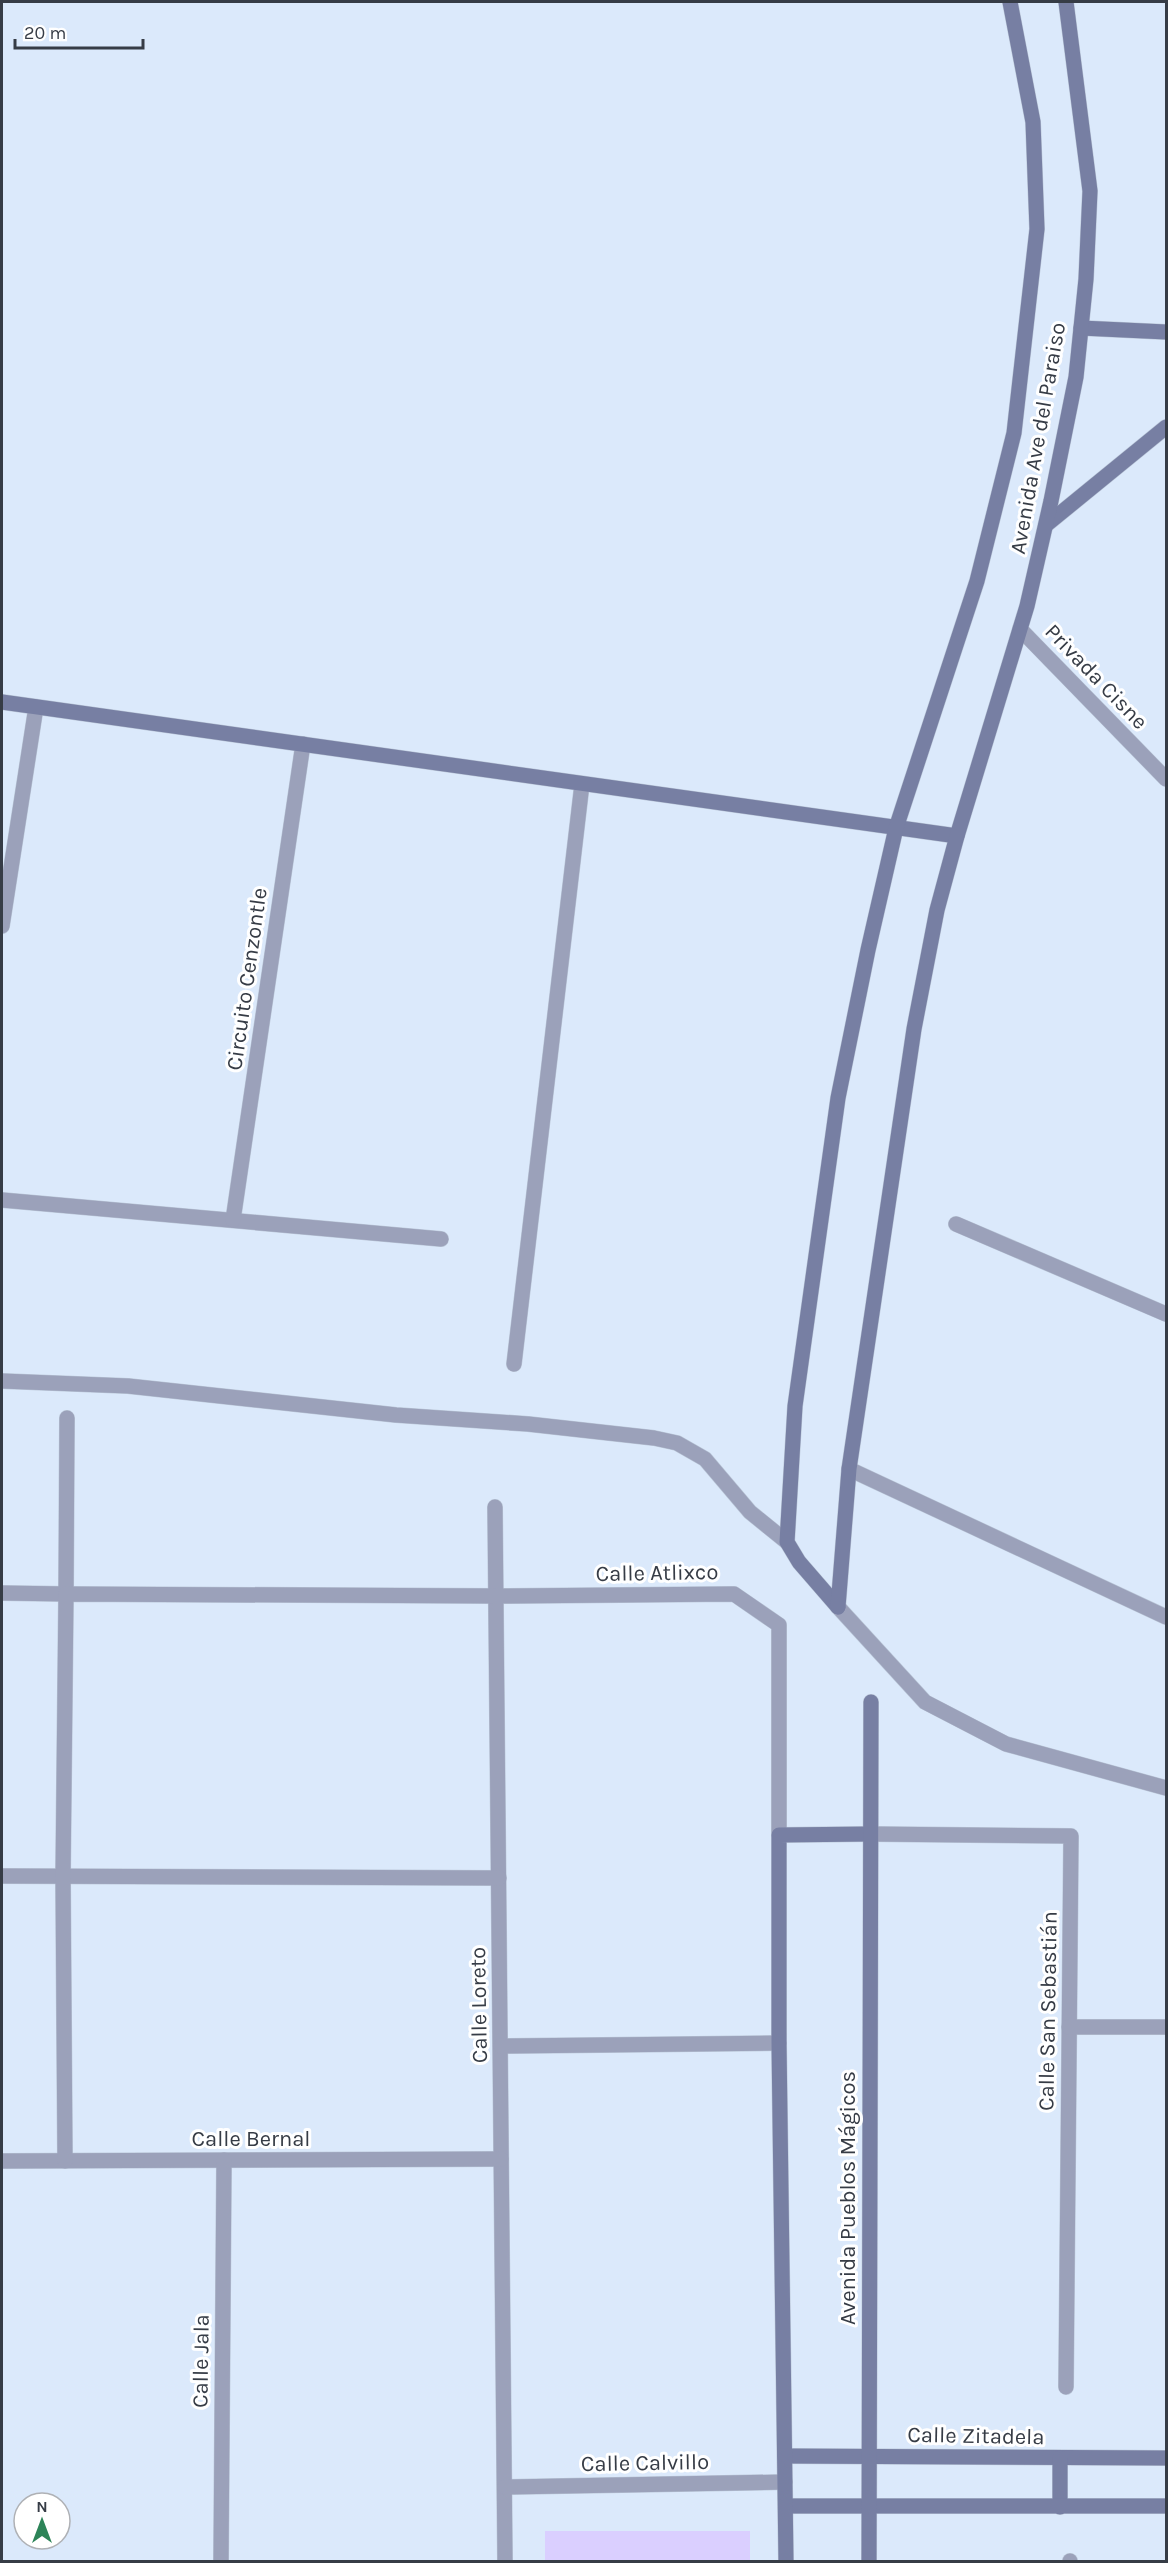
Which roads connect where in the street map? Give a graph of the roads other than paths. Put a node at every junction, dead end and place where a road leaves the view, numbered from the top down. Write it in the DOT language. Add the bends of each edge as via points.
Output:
graph roads {
  1 [pos="1010,2"];
  2 [pos="1066,2"];
  3 [pos="1081,328"];
  4 [pos="1167,332"];
  5 [pos="1167,427"];
  6 [pos="1046,525"];
  7 [pos="1020,629"];
  8 [pos="2,702"];
  9 [pos="36,707"];
  10 [pos="303,744"];
  11 [pos="1167,779"];
  12 [pos="582,784"];
  13 [pos="896,828"];
  14 [pos="957,836"];
  15 [pos="2,926"];
  16 [pos="2,1200"];
  17 [pos="234,1220"];
  18 [pos="956,1224"];
  19 [pos="441,1239"];
  20 [pos="1167,1314"];
  21 [pos="514,1364"];
  22 [pos="2,1381"];
  23 [pos="67,1418"];
  24 [pos="849,1469"];
  25 [pos="495,1507"];
  26 [pos="787,1542"];
  27 [pos="2,1593"];
  28 [pos="66,1594"];
  29 [pos="496,1596"];
  30 [pos="838,1607"];
  31 [pos="1167,1617"];
  32 [pos="871,1702"];
  33 [pos="1167,1788"];
  34 [pos="870,1834"];
  35 [pos="779,1835"];
  36 [pos="2,1876"];
  37 [pos="63,1877"];
  38 [pos="499,1878"];
  39 [pos="1069,2026"];
  40 [pos="1167,2027"];
  41 [pos="779,2043"];
  42 [pos="501,2046"];
  43 [pos="501,2159"];
  44 [pos="224,2160"];
  45 [pos="2,2161"];
  46 [pos="65,2161"];
  47 [pos="1066,2387"];
  48 [pos="785,2456"];
  49 [pos="869,2456"];
  50 [pos="1060,2458"];
  51 [pos="1167,2458"];
  52 [pos="785,2482"];
  53 [pos="505,2494"];
  54 [pos="786,2506"];
  55 [pos="869,2506"];
  56 [pos="1167,2506"];
  57 [pos="1060,2507"];
  58 [pos="221,2562"];
  59 [pos="505,2562"];
  60 [pos="786,2562"];
  61 [pos="869,2562"];
  1 -- 13 [label="street, Avenida Ave del Paraiso" via="1033,122 1037,229 1014,433 976,581"];
  2 -- 3 [label="street, Avenida Ave del Paraiso" via="1090,191"];
  3 -- 4 [label="street"];
  3 -- 6 [label="street, Avenida Ave del Paraiso" via="1076,377"];
  5 -- 6 [label="street"];
  6 -- 7 [label="street, Avenida Ave del Paraiso"];
  7 -- 11 [label="street, Privada Cisne"];
  7 -- 14 [label="street, Avenida Ave del Paraiso"];
  8 -- 9 [label="street"];
  9 -- 10 [label="street"];
  9 -- 15 [label="street"];
  10 -- 12 [label="street"];
  10 -- 17 [label="street, Circuito Cenzontle"];
  12 -- 13 [label="street"];
  12 -- 21 [label="street"];
  13 -- 14 [label="street"];
  13 -- 26 [label="street, Avenida Ave del Paraiso" via="838,1098 795,1406"];
  14 -- 24 [label="street, Avenida Ave del Paraiso" via="914,1029"];
  16 -- 17 [label="street"];
  17 -- 19 [label="street"];
  18 -- 20 [label="street"];
  22 -- 26 [label="street" via="128,1386 654,1438 677,1443 705,1459 750,1512"];
  23 -- 28 [label="street"];
  24 -- 30 [label="street, Avenida Ave del Paraiso"];
  24 -- 31 [label="street"];
  25 -- 29 [label="street, Calle Loreto"];
  26 -- 30 [label="street"];
  27 -- 28 [label="street"];
  28 -- 29 [label="street"];
  28 -- 37 [label="street"];
  29 -- 35 [label="street, Calle Atlixco" via="734,1594 779,1625"];
  29 -- 38 [label="street, Calle Loreto"];
  30 -- 33 [label="street" via="925,1702 1006,1744"];
  32 -- 34 [label="street, Avenida Pueblos Mágicos"];
  34 -- 35 [label="street"];
  34 -- 39 [label="street, Calle San Sebastián" via="1071,1836"];
  34 -- 49 [label="street, Avenida Pueblos Mágicos"];
  35 -- 41 [label="street"];
  36 -- 37 [label="street"];
  37 -- 38 [label="street"];
  37 -- 46 [label="street"];
  38 -- 42 [label="street, Calle Loreto"];
  39 -- 40 [label="street"];
  39 -- 47 [label="street, Calle San Sebastián"];
  41 -- 42 [label="street"];
  41 -- 48 [label="street"];
  42 -- 43 [label="street, Calle Loreto"];
  43 -- 44 [label="street, Calle Bernal"];
  43 -- 53 [label="street, Calle Loreto"];
  44 -- 46 [label="street, Calle Bernal"];
  44 -- 58 [label="street, Calle Jala"];
  45 -- 46 [label="street, Calle Bernal"];
  48 -- 49 [label="street, Calle Zitadela"];
  48 -- 52 [label="street"];
  49 -- 50 [label="street, Calle Zitadela"];
  49 -- 55 [label="street, Avenida Pueblos Mágicos"];
  50 -- 51 [label="street, Calle Zitadela"];
  50 -- 57 [label="street"];
  52 -- 53 [label="street, Calle Calvillo"];
  52 -- 54 [label="street"];
  53 -- 59 [label="street, Calle Loreto"];
  54 -- 55 [label="street"];
  54 -- 60 [label="street"];
  55 -- 57 [label="street"];
  55 -- 61 [label="street, Avenida Pueblos Mágicos"];
  56 -- 57 [label="street"];
}
